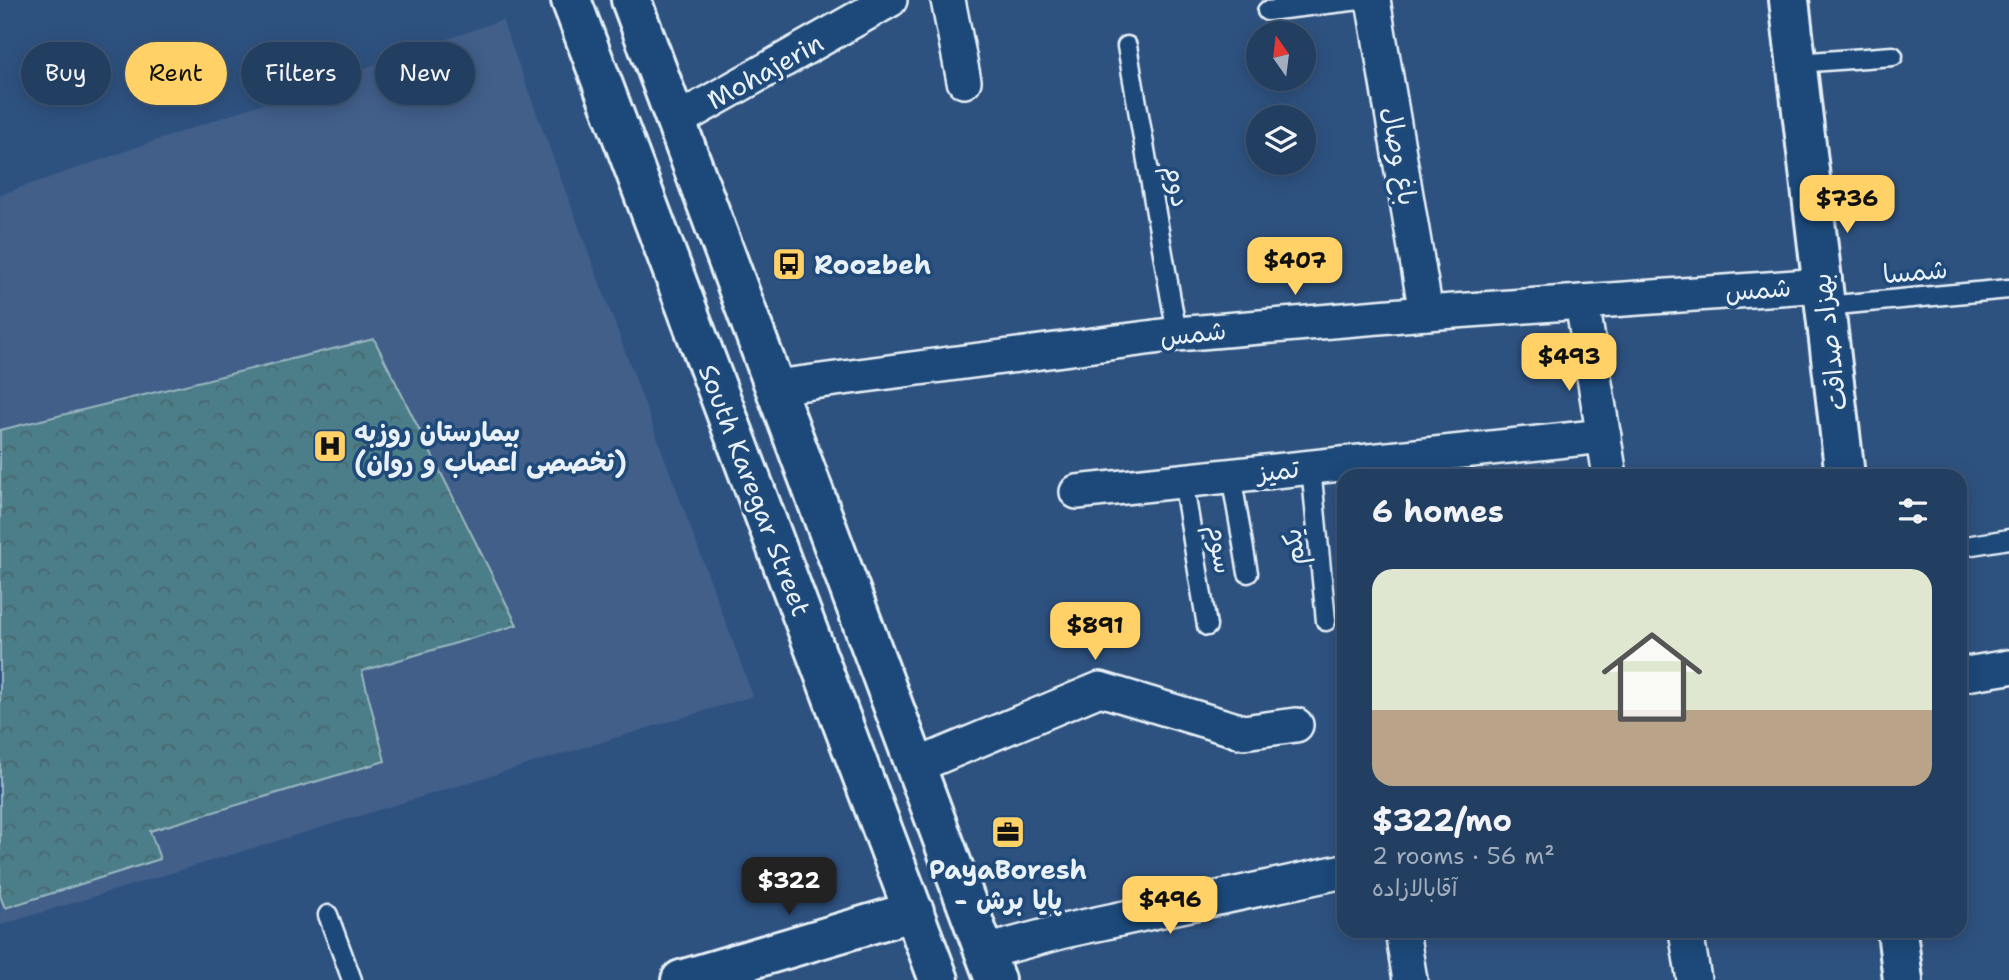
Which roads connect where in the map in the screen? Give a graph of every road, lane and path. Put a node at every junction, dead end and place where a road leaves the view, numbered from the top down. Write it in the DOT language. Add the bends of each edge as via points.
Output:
graph roads {
  1 [pos="570,0"];
  2 [pos="631,0"];
  3 [pos="890,0"];
  4 [pos="948,0"];
  5 [pos="1360,0"];
  6 [pos="1373,0"];
  7 [pos="1790,0"];
  8 [pos="1267,11"];
  9 [pos="1127,46"];
  10 [pos="1894,56"];
  11 [pos="1797,63"];
  12 [pos="964,81"];
  13 [pos="676,121"];
  14 [pos="2009,289"];
  15 [pos="1824,295"];
  16 [pos="1582,302"];
  17 [pos="1426,313"];
  18 [pos="1177,334"];
  19 [pos="775,387"];
  20 [pos="1604,436"];
  21 [pos="1311,467"];
  22 [pos="1609,469"];
  23 [pos="1843,469"];
  24 [pos="1231,475"];
  25 [pos="1183,481"];
  26 [pos="1077,492"];
  27 [pos="2009,539"];
  28 [pos="1967,546"];
  29 [pos="1248,573"];
  30 [pos="1326,621"];
  31 [pos="1207,626"];
  32 [pos="2009,667"];
  33 [pos="1967,674"];
  34 [pos="1296,725"];
  35 [pos="916,766"];
  36 [pos="1337,872"];
  37 [pos="914,911"];
  38 [pos="328,915"];
  39 [pos="1403,938"];
  40 [pos="1687,938"];
  41 [pos="1898,938"];
  42 [pos="990,966"];
  43 [pos="352,980"];
  44 [pos="681,980"];
  45 [pos="939,980"];
  46 [pos="1410,980"];
  47 [pos="1694,980"];
  48 [pos="1903,980"];
  1 -- 37 [label="main road, South Karegar Street"];
  2 -- 13 [label="main road, South Karegar Street"];
  3 -- 13 [label="street, Mohajerin"];
  4 -- 12 [label="street"];
  5 -- 8 [label="lane"];
  6 -- 17 [label="street, باغ وصال"];
  7 -- 11 [label="main road, بهزاد صداقت"];
  9 -- 18 [label="lane, دوم"];
  10 -- 11 [label="lane"];
  11 -- 15 [label="main road, بهزاد صداقت"];
  13 -- 19 [label="main road, South Karegar Street"];
  14 -- 15 [label="lane, شمسا"];
  15 -- 16 [label="street, شمس"];
  15 -- 23 [label="main road, بهزاد صداقت"];
  16 -- 17 [label="street, شمس"];
  16 -- 20 [label="street"];
  17 -- 18 [label="street, شمس"];
  18 -- 19 [label="street, شمس"];
  19 -- 35 [label="main road, South Karegar Street"];
  20 -- 21 [label="street, تمیز"];
  20 -- 22 [label="street"];
  21 -- 24 [label="street, تمیز"];
  21 -- 30 [label="lane, یکم"];
  24 -- 25 [label="street, تمیز"];
  24 -- 29 [label="lane"];
  25 -- 26 [label="street, تمیز"];
  25 -- 31 [label="lane, سوم"];
  27 -- 28 [label="lane"];
  32 -- 33 [label="street"];
  34 -- 35 [label="street" via="1243,732 1100,689"];
  35 -- 42 [label="main road, South Karegar Street"];
  36 -- 42 [label="street" via="1064,931"];
  37 -- 44 [label="main road"];
  37 -- 45 [label="main road, South Karegar Street"];
  38 -- 43 [label="lane"];
  39 -- 46 [label="street"];
  40 -- 47 [label="street"];
  41 -- 48 [label="main road"];
}
